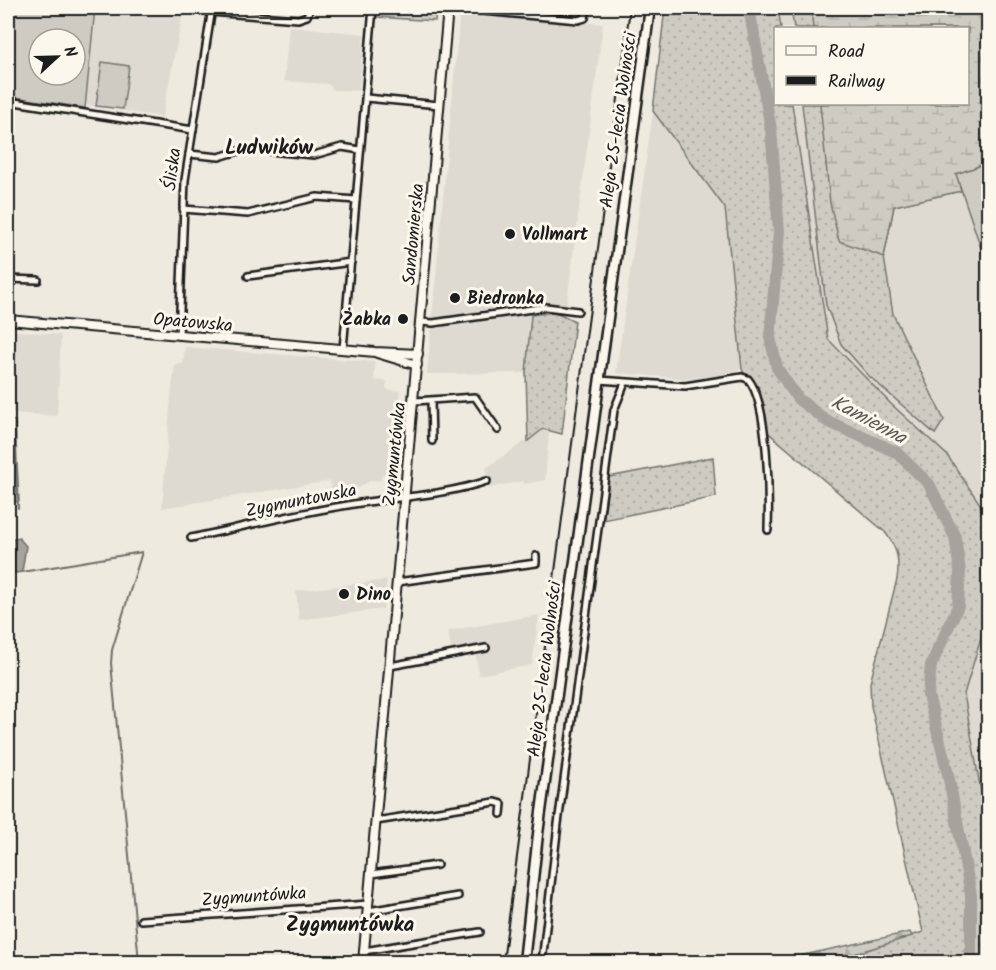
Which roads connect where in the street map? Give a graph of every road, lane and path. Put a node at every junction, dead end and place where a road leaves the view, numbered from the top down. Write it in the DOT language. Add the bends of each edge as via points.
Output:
graph roads {
  1 [pos="310,8"];
  2 [pos="373,8"];
  3 [pos="450,8"];
  4 [pos="528,8"];
  5 [pos="587,8"];
  6 [pos="650,8"];
  7 [pos="211,10"];
  8 [pos="527,15"];
  9 [pos="366,98"];
  10 [pos="8,101"];
  11 [pos="439,105"];
  12 [pos="193,130"];
  13 [pos="360,150"];
  14 [pos="189,154"];
  15 [pos="356,200"];
  16 [pos="183,209"];
  17 [pos="351,262"];
  18 [pos="248,276"];
  19 [pos="8,279"];
  20 [pos="38,280"];
  21 [pos="578,311"];
  22 [pos="8,320"];
  23 [pos="421,322"];
  24 [pos="179,336"];
  25 [pos="343,350"];
  26 [pos="375,352"];
  27 [pos="418,354"];
  28 [pos="417,365"];
  29 [pos="599,380"];
  30 [pos="625,383"];
  31 [pos="415,401"];
  32 [pos="431,401"];
  33 [pos="498,430"];
  34 [pos="432,441"];
  35 [pos="487,481"];
  36 [pos="405,498"];
  37 [pos="768,530"];
  38 [pos="191,538"];
  39 [pos="536,556"];
  40 [pos="397,582"];
  41 [pos="486,648"];
  42 [pos="390,666"];
  43 [pos="501,814"];
  44 [pos="376,821"];
  45 [pos="437,865"];
  46 [pos="371,874"];
  47 [pos="458,896"];
  48 [pos="368,907"];
  49 [pos="141,920"];
  50 [pos="480,932"];
  51 [pos="364,951"];
  52 [pos="363,963"];
  53 [pos="524,963"];
  54 [pos="542,963"];
  1 -- 7 [label="street" via="308,16 298,19"];
  2 -- 9 [label="street"];
  3 -- 8 [label="street"];
  3 -- 11 [label="street, Sandomierska"];
  4 -- 8 [label="street"];
  5 -- 8 [label="street" via="587,15 581,20"];
  6 -- 29 [label="main road, Aleja 25-lecia Wolności"];
  7 -- 12 [label="street, Śliska"];
  9 -- 11 [label="street"];
  9 -- 13 [label="street"];
  10 -- 12 [label="street"];
  11 -- 23 [label="street, Sandomierska"];
  12 -- 14 [label="street, Śliska"];
  13 -- 14 [label="street" via="342,147 314,155 258,150 219,157"];
  13 -- 15 [label="street"];
  14 -- 16 [label="street, Śliska"];
  15 -- 16 [label="street" via="317,197 248,214"];
  15 -- 17 [label="street"];
  16 -- 24 [label="street, Śliska"];
  17 -- 18 [label="street"];
  17 -- 25 [label="street"];
  19 -- 20 [label="street"];
  21 -- 23 [label="street" via="546,307"];
  22 -- 24 [label="street, Opatowska"];
  23 -- 27 [label="street, Sandomierska"];
  24 -- 25 [label="street, Opatowska"];
  25 -- 26 [label="street, Opatowska"];
  26 -- 27 [label="street, Opatowska"];
  26 -- 28 [label="street, Opatowska"];
  27 -- 28 [label="street, Sandomierska"];
  28 -- 31 [label="street, Zygmuntówka"];
  29 -- 30 [label="street"];
  29 -- 53 [label="main road, Aleja 25-lecia Wolności"];
  30 -- 37 [label="street" via="685,386 748,379 764,429"];
  30 -- 54 [label="street" via="614,410"];
  31 -- 32 [label="street"];
  31 -- 36 [label="street, Zygmuntówka"];
  32 -- 33 [label="street" via="475,397"];
  32 -- 34 [label="street"];
  35 -- 36 [label="street, Zygmuntowska"];
  36 -- 38 [label="street, Zygmuntowska" via="282,516"];
  36 -- 40 [label="street, Zygmuntówka"];
  39 -- 40 [label="street" via="536,563"];
  40 -- 42 [label="street, Zygmuntówka"];
  41 -- 42 [label="street"];
  42 -- 44 [label="street, Zygmuntówka"];
  43 -- 44 [label="street" via="502,804 495,802"];
  44 -- 46 [label="street, Zygmuntówka"];
  45 -- 46 [label="street"];
  46 -- 48 [label="street, Zygmuntówka"];
  47 -- 48 [label="street"];
  48 -- 49 [label="street, Zygmuntówka"];
  48 -- 51 [label="street, Zygmuntówka"];
  50 -- 51 [label="street"];
  51 -- 52 [label="street, Zygmuntówka"];
}
